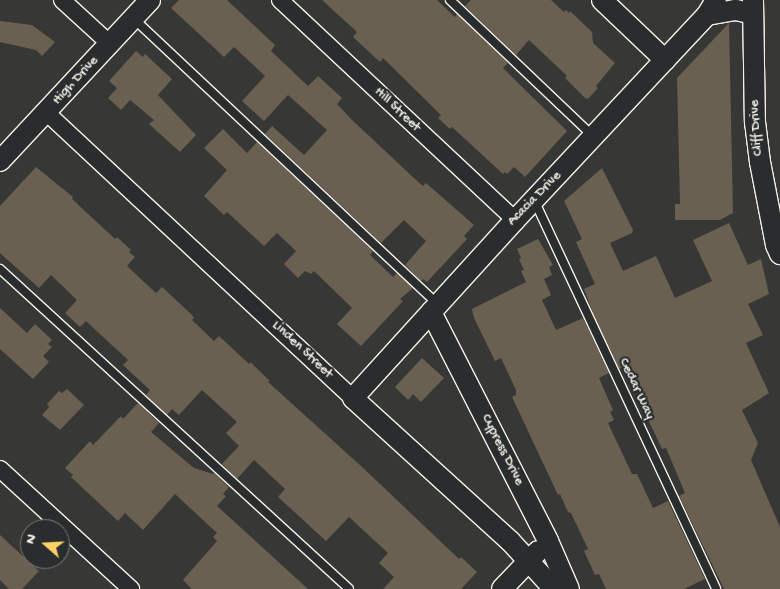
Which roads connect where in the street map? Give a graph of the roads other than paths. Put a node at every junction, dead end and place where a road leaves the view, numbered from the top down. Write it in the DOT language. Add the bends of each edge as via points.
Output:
graph roads {
  1 [pos="62,0"];
  2 [pos="150,0"];
  3 [pos="280,0"];
  4 [pos="450,0"];
  5 [pos="602,0"];
  6 [pos="750,5"];
  7 [pos="712,8"];
  8 [pos="133,18"];
  9 [pos="110,44"];
  10 [pos="665,60"];
  11 [pos="48,112"];
  12 [pos="594,137"];
  13 [pos="3,151"];
  14 [pos="534,201"];
  15 [pos="515,220"];
  16 [pos="780,254"];
  17 [pos="0,269"];
  18 [pos="435,308"];
  19 [pos="353,398"];
  20 [pos="0,469"];
  21 [pos="548,541"];
  22 [pos="528,560"];
  23 [pos="131,589"];
  24 [pos="349,589"];
  25 [pos="502,589"];
  26 [pos="554,589"];
  27 [pos="569,589"];
  28 [pos="716,589"];
  1 -- 9 [label="street"];
  2 -- 8 [label="street, High Drive"];
  3 -- 15 [label="street, Hill Street"];
  4 -- 12 [label="lane"];
  5 -- 10 [label="street"];
  6 -- 7 [label="street" via="736,10"];
  6 -- 16 [label="street, Cliff Drive" via="755,122 760,162"];
  7 -- 10 [label="street, Acacia Drive"];
  8 -- 9 [label="street, High Drive"];
  8 -- 18 [label="lane"];
  9 -- 11 [label="street, High Drive"];
  10 -- 12 [label="street, Acacia Drive"];
  11 -- 13 [label="street, High Drive"];
  11 -- 19 [label="street, Linden Street"];
  12 -- 14 [label="street, Acacia Drive"];
  14 -- 15 [label="street, Acacia Drive"];
  14 -- 28 [label="lane, Cedar Way"];
  15 -- 18 [label="street, Acacia Drive"];
  17 -- 24 [label="lane"];
  18 -- 19 [label="street, Acacia Drive"];
  18 -- 21 [label="street, Cypress Drive"];
  19 -- 22 [label="street, Linden Street"];
  20 -- 23 [label="street"];
  21 -- 22 [label="street"];
  21 -- 27 [label="street, Cypress Drive"];
  22 -- 25 [label="street"];
  22 -- 26 [label="street, Linden Street"];
}
